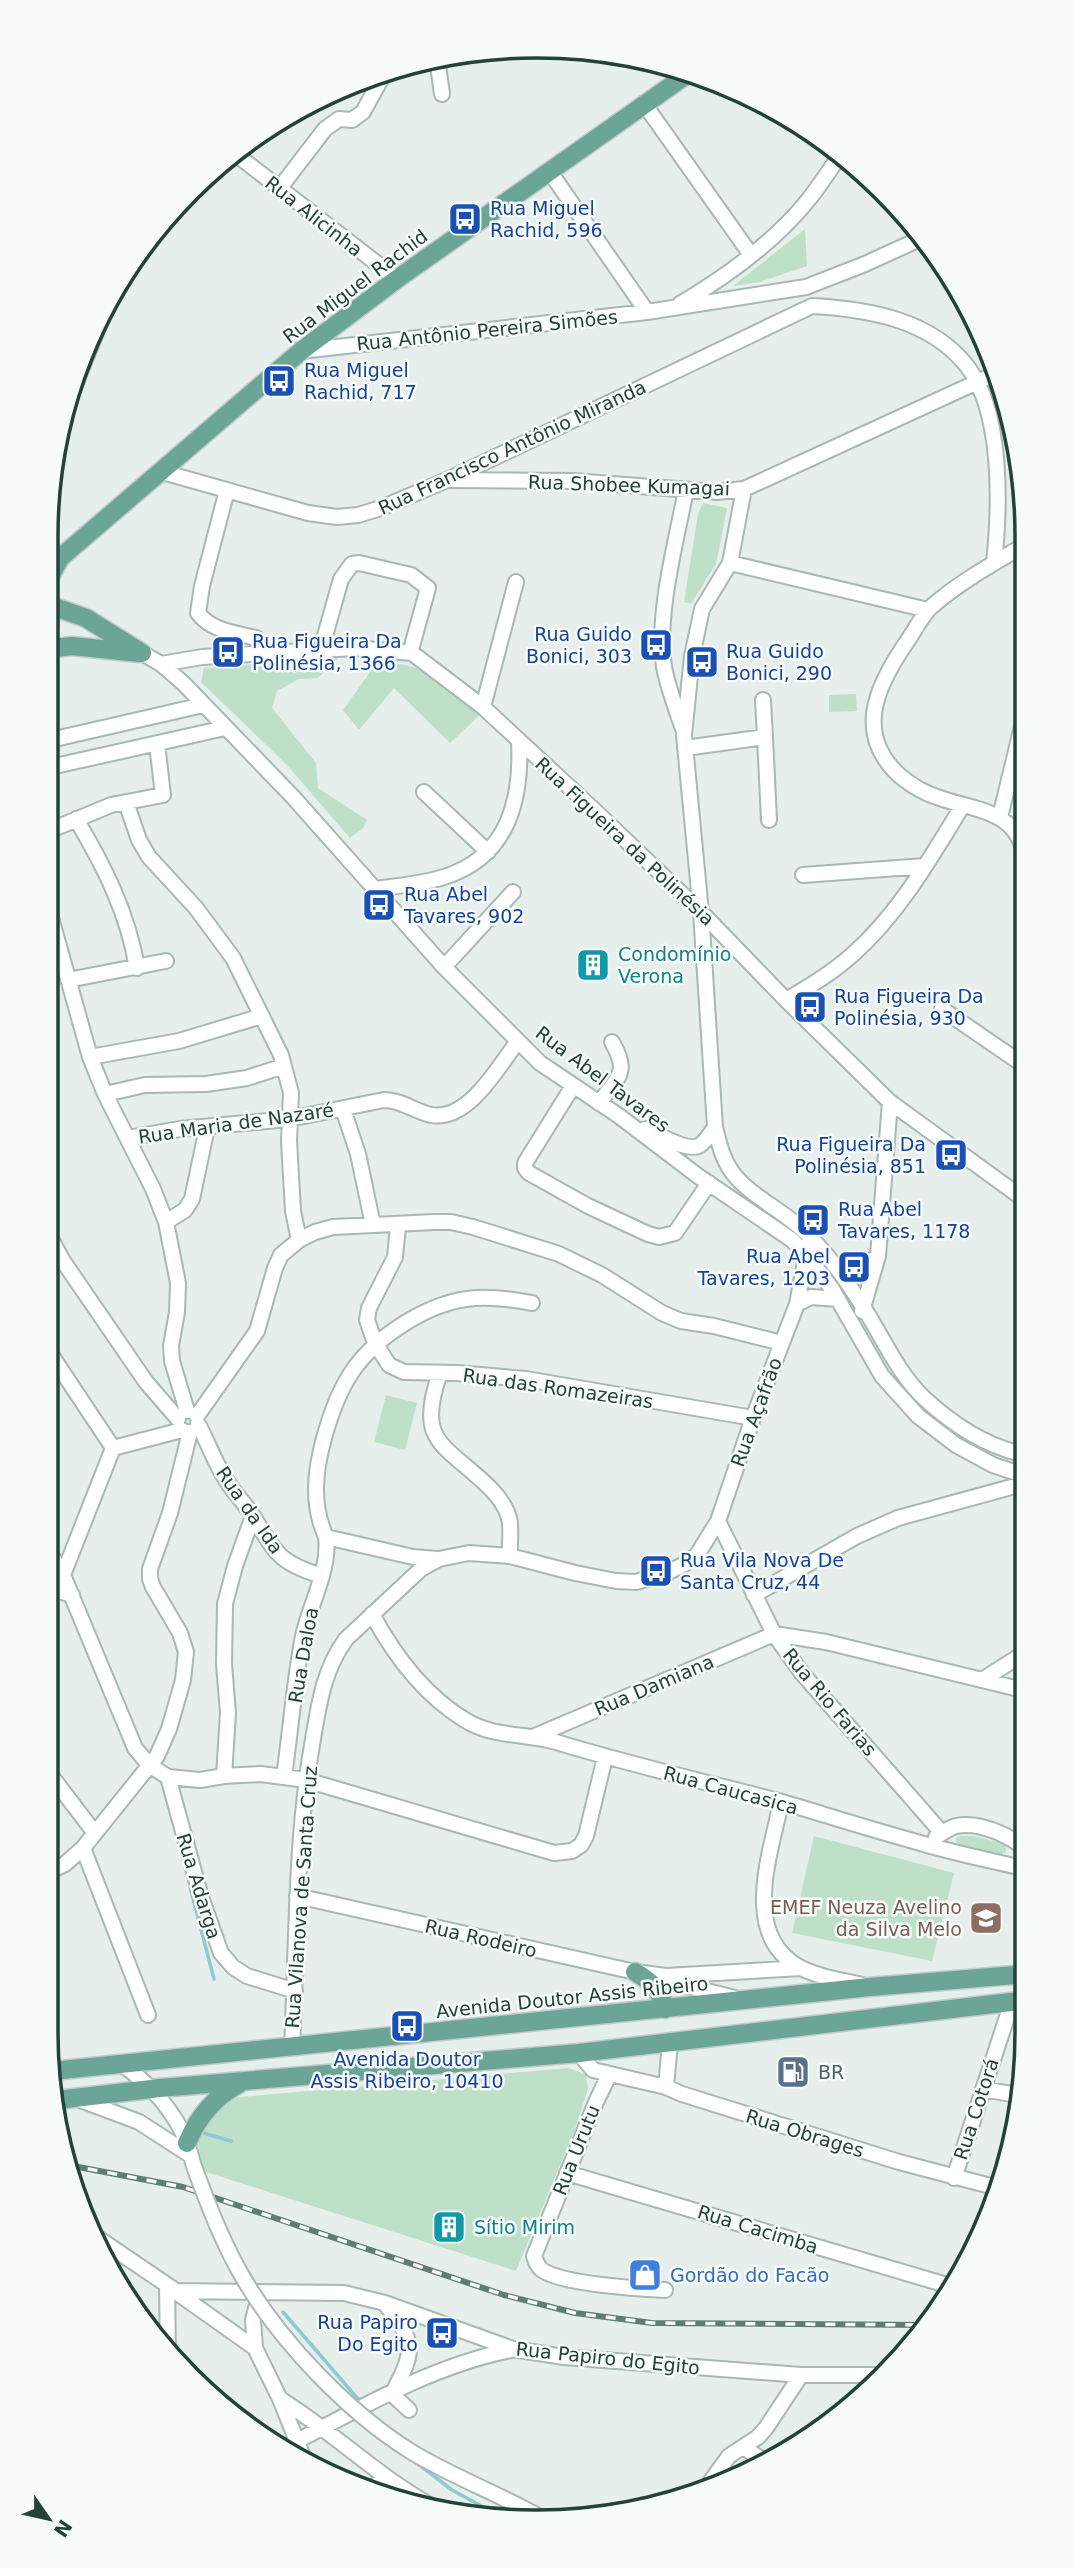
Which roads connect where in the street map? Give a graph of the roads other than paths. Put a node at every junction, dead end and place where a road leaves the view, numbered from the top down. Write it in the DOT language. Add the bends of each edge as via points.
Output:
graph roads {
  1 [pos="437,68"];
  2 [pos="680,80"];
  3 [pos="378,85"];
  4 [pos="442,94"];
  5 [pos="645,105"];
  6 [pos="242,159"];
  7 [pos="835,163"];
  8 [pos="550,172"];
  9 [pos="279,189"];
  10 [pos="913,242"];
  11 [pos="751,255"];
  12 [pos="397,279"];
  13 [pos="806,287"];
  14 [pos="812,306"];
  15 [pos="673,309"];
  16 [pos="647,312"];
  17 [pos="301,351"];
  18 [pos="988,377"];
  19 [pos="977,382"];
  20 [pos="159,471"];
  21 [pos="447,480"];
  22 [pos="744,489"];
  23 [pos="226,490"];
  24 [pos="686,490"];
  25 [pos="1015,551"];
  26 [pos="61,557"];
  27 [pos="58,560"];
  28 [pos="58,562"];
  29 [pos="730,563"];
  30 [pos="995,563"];
  31 [pos="516,582"];
  32 [pos="58,608"];
  33 [pos="928,610"];
  34 [pos="86,618"];
  35 [pos="256,638"];
  36 [pos="72,646"];
  37 [pos="412,646"];
  38 [pos="58,648"];
  39 [pos="321,650"];
  40 [pos="142,653"];
  41 [pos="202,657"];
  42 [pos="161,664"];
  43 [pos="183,683"];
  44 [pos="763,700"];
  45 [pos="203,705"];
  46 [pos="483,708"];
  47 [pos="225,728"];
  48 [pos="765,737"];
  49 [pos="58,738"];
  50 [pos="519,741"];
  51 [pos="685,741"];
  52 [pos="156,744"];
  53 [pos="1015,755"];
  54 [pos="58,765"];
  55 [pos="424,792"];
  56 [pos="126,802"];
  57 [pos="963,805"];
  58 [pos="1000,817"];
  59 [pos="76,819"];
  60 [pos="769,820"];
  61 [pos="58,827"];
  62 [pos="1015,830"];
  63 [pos="488,852"];
  64 [pos="925,866"];
  65 [pos="803,875"];
  66 [pos="374,890"];
  67 [pos="513,892"];
  68 [pos="701,912"];
  69 [pos="58,944"];
  70 [pos="166,961"];
  71 [pos="444,967"];
  72 [pos="137,968"];
  73 [pos="68,980"];
  74 [pos="786,1000"];
  75 [pos="942,1009"];
  76 [pos="262,1016"];
  77 [pos="518,1041"];
  78 [pos="612,1042"];
  79 [pos="90,1057"];
  80 [pos="1015,1059"];
  81 [pos="284,1066"];
  82 [pos="573,1086"];
  83 [pos="105,1094"];
  84 [pos="890,1102"];
  85 [pos="599,1103"];
  86 [pos="344,1109"];
  87 [pos="619,1116"];
  88 [pos="289,1119"];
  89 [pos="715,1127"];
  90 [pos="207,1128"];
  91 [pos="128,1138"];
  92 [pos="709,1183"];
  93 [pos="1015,1193"];
  94 [pos="166,1222"];
  95 [pos="373,1225"];
  96 [pos="398,1226"];
  97 [pos="810,1236"];
  98 [pos="299,1240"];
  99 [pos="58,1252"];
  100 [pos="807,1255"];
  101 [pos="878,1256"];
  102 [pos="845,1279"];
  103 [pos="838,1299"];
  104 [pos="532,1303"];
  105 [pos="797,1304"];
  106 [pos="864,1307"];
  107 [pos="854,1330"];
  108 [pos="375,1343"];
  109 [pos="782,1343"];
  110 [pos="58,1365"];
  111 [pos="440,1373"];
  112 [pos="753,1418"];
  113 [pos="189,1422"];
  114 [pos="113,1448"];
  115 [pos="1015,1452"];
  116 [pos="1015,1472"];
  117 [pos="1015,1486"];
  118 [pos="253,1516"];
  119 [pos="718,1521"];
  120 [pos="326,1536"];
  121 [pos="510,1556"];
  122 [pos="439,1559"];
  123 [pos="58,1567"];
  124 [pos="63,1575"];
  125 [pos="322,1576"];
  126 [pos="58,1591"];
  127 [pos="72,1595"];
  128 [pos="754,1595"];
  129 [pos="372,1614"];
  130 [pos="774,1634"];
  131 [pos="1015,1659"];
  132 [pos="982,1680"];
  133 [pos="1015,1688"];
  134 [pos="535,1736"];
  135 [pos="605,1757"];
  136 [pos="149,1765"];
  137 [pos="223,1776"];
  138 [pos="284,1776"];
  139 [pos="168,1777"];
  140 [pos="306,1780"];
  141 [pos="58,1785"];
  142 [pos="781,1802"];
  143 [pos="94,1832"];
  144 [pos="943,1833"];
  145 [pos="1015,1842"];
  146 [pos="926,1845"];
  147 [pos="83,1848"];
  148 [pos="1015,1865"];
  149 [pos="58,1867"];
  150 [pos="297,1896"];
  151 [pos="801,1968"];
  152 [pos="635,1972"];
  153 [pos="1015,1975"];
  154 [pos="666,1976"];
  155 [pos="870,1987"];
  156 [pos="295,1991"];
  157 [pos="745,2000"];
  158 [pos="1015,2002"];
  159 [pos="665,2009"];
  160 [pos="1015,2013"];
  161 [pos="148,2015"];
  162 [pos="670,2043"];
  163 [pos="292,2047"];
  164 [pos="579,2053"];
  165 [pos="121,2064"];
  166 [pos="60,2070"];
  167 [pos="326,2073"];
  168 [pos="609,2075"];
  169 [pos="245,2080"];
  170 [pos="666,2087"];
  171 [pos="151,2089"];
  172 [pos="984,2089"];
  173 [pos="1011,2094"];
  174 [pos="65,2099"];
  175 [pos="191,2156"];
  176 [pos="567,2173"];
  177 [pos="954,2178"];
  178 [pos="990,2186"];
  179 [pos="109,2247"];
  180 [pos="943,2284"];
  181 [pos="172,2288"];
  182 [pos="666,2291"];
  183 [pos="261,2293"];
  184 [pos="385,2303"];
  185 [pos="169,2338"];
  186 [pos="255,2348"];
  187 [pos="513,2349"];
  188 [pos="800,2375"];
  189 [pos="870,2375"];
  190 [pos="392,2394"];
  191 [pos="279,2399"];
  192 [pos="409,2410"];
  193 [pos="322,2427"];
  194 [pos="296,2442"];
  195 [pos="293,2444"];
  196 [pos="298,2447"];
  197 [pos="743,2447"];
  198 [pos="757,2456"];
  199 [pos="714,2476"];
  200 [pos="389,2479"];
  201 [pos="379,2483"];
  202 [pos="412,2494"];
  203 [pos="526,2510"];
  1 -- 4 [label="street"];
  2 -- 5 [label="main road, Rua Miguel Rachid"];
  3 -- 9 [label="street" via="363,112 325,129"];
  5 -- 8 [label="main road, Rua Miguel Rachid"];
  5 -- 11 [label="street"];
  6 -- 9 [label="street, Rua Alicinha"];
  7 -- 11 [label="street, Rua Antônio Pereira Simões" via="792,219"];
  8 -- 12 [label="main road, Rua Miguel Rachid"];
  8 -- 16 [label="street"];
  9 -- 12 [label="street, Rua Alicinha"];
  10 -- 13 [label="street, Rua Antônio Pereira Simões"];
  11 -- 15 [label="street, Rua Antônio Pereira Simões"];
  12 -- 17 [label="main road, Rua Miguel Rachid"];
  13 -- 14 [label="street"];
  13 -- 15 [label="street, Rua Antônio Pereira Simões"];
  14 -- 19 [label="street" via="849,308 913,326 951,350"];
  14 -- 21 [label="street, Rua Francisco Antônio Miranda"];
  15 -- 16 [label="street, Rua Antônio Pereira Simões"];
  16 -- 17 [label="street, Rua Antônio Pereira Simões"];
  17 -- 20 [label="main road, Rua Miguel Rachid"];
  18 -- 19 [label="street, Rua Shobee Kumagai"];
  19 -- 22 [label="street, Rua Shobee Kumagai"];
  19 -- 30 [label="street" via="991,424 996,460"];
  20 -- 23 [label="street, Rua Francisco Antônio Miranda"];
  20 -- 26 [label="main road, Rua Miguel Rachid"];
  21 -- 23 [label="street, Rua Francisco Antônio Miranda" via="381,508 337,517"];
  21 -- 24 [label="street, Rua Shobee Kumagai" via="573,481"];
  22 -- 24 [label="street, Rua Shobee Kumagai"];
  22 -- 29 [label="street"];
  23 -- 35 [label="street" via="198,613 215,627"];
  24 -- 51 [label="street" via="664,633 664,665"];
  25 -- 30 [label="street"];
  26 -- 27 [label="main road, Rua Miguel Rachid"];
  26 -- 28 [label="main road, Rua Miguel Rachid"];
  29 -- 33 [label="street"];
  29 -- 51 [label="street" via="702,609 692,656"];
  30 -- 33 [label="street"];
  31 -- 46 [label="street"];
  32 -- 34 [label="main road, Rua Abel Tavares"];
  33 -- 57 [label="street" via="885,679 873,724 877,747 900,775 920,790"];
  34 -- 36 [label="main road" via="73,631"];
  34 -- 40 [label="main road, Rua Abel Tavares"];
  36 -- 38 [label="main road, Rua Abel Tavares"];
  36 -- 40 [label="main road, Rua Abel Tavares"];
  37 -- 39 [label="street" via="428,592 425,583 411,575 359,563 352,564 341,579"];
  39 -- 41 [label="street, Rua Figueira da Polinésia"];
  39 -- 46 [label="street, Rua Figueira da Polinésia" via="412,653"];
  40 -- 42 [label="street, Rua Abel Tavares"];
  41 -- 42 [label="street, Rua Figueira da Polinésia"];
  41 -- 43 [label="street"];
  42 -- 43 [label="street, Rua Abel Tavares"];
  43 -- 45 [label="street, Rua Abel Tavares"];
  44 -- 48 [label="street"];
  45 -- 47 [label="street, Rua Abel Tavares"];
  45 -- 49 [label="street"];
  46 -- 50 [label="street, Rua Figueira da Polinésia"];
  47 -- 52 [label="street"];
  47 -- 66 [label="street, Rua Abel Tavares"];
  48 -- 51 [label="street"];
  48 -- 60 [label="street"];
  50 -- 63 [label="street" via="517,798 506,827"];
  50 -- 68 [label="street, Rua Figueira da Polinésia"];
  51 -- 68 [label="street"];
  52 -- 54 [label="street"];
  52 -- 56 [label="street" via="163,795"];
  53 -- 58 [label="street"];
  55 -- 63 [label="street"];
  56 -- 59 [label="street"];
  56 -- 76 [label="street" via="149,857 225,947"];
  57 -- 58 [label="street"];
  57 -- 64 [label="street"];
  58 -- 62 [label="street"];
  59 -- 61 [label="street"];
  59 -- 72 [label="street" via="112,883"];
  63 -- 66 [label="street" via="470,867 444,878"];
  64 -- 65 [label="street"];
  64 -- 74 [label="street" via="889,916 853,954"];
  66 -- 71 [label="street, Rua Abel Tavares"];
  67 -- 71 [label="street"];
  68 -- 74 [label="street, Rua Figueira da Polinésia"];
  68 -- 89 [label="street"];
  69 -- 73 [label="street"];
  70 -- 72 [label="street"];
  71 -- 77 [label="street, Rua Abel Tavares"];
  72 -- 73 [label="street"];
  73 -- 79 [label="street"];
  74 -- 84 [label="street, Rua Figueira da Polinésia"];
  75 -- 80 [label="street"];
  76 -- 79 [label="street" via="179,1041"];
  76 -- 81 [label="street"];
  77 -- 82 [label="street, Rua Abel Tavares"];
  77 -- 86 [label="street, Rua Maria de Nazaré" via="475,1096 452,1113 432,1115 391,1100"];
  78 -- 85 [label="street" via="623,1065"];
  79 -- 83 [label="street"];
  81 -- 83 [label="street" via="247,1078 145,1085"];
  81 -- 88 [label="street" via="291,1093"];
  82 -- 85 [label="street, Rua Abel Tavares"];
  82 -- 92 [label="street" via="526,1163 529,1173 587,1206 659,1237 675,1233"];
  83 -- 91 [label="street"];
  84 -- 93 [label="street, Rua Figueira da Polinésia"];
  84 -- 101 [label="street"];
  85 -- 87 [label="street, Rua Abel Tavares"];
  86 -- 88 [label="street, Rua Maria de Nazaré"];
  86 -- 95 [label="street"];
  87 -- 89 [label="street" via="695,1148"];
  87 -- 92 [label="street, Rua Abel Tavares"];
  88 -- 90 [label="street, Rua Maria de Nazaré"];
  88 -- 98 [label="street" via="293,1211"];
  89 -- 97 [label="street" via="720,1150 733,1174"];
  90 -- 91 [label="street, Rua Maria de Nazaré"];
  90 -- 94 [label="street" via="192,1199 185,1210"];
  91 -- 94 [label="street"];
  92 -- 100 [label="street, Rua Abel Tavares" via="775,1227"];
  94 -- 113 [label="street" via="178,1283 172,1361"];
  95 -- 96 [label="street"];
  95 -- 98 [label="street" via="333,1227"];
  96 -- 108 [label="street" via="395,1257 369,1308 368,1327"];
  96 -- 109 [label="street" via="451,1222 485,1231 590,1268 681,1321"];
  97 -- 100 [label="street, Rua Açafrão"];
  97 -- 102 [label="street"];
  98 -- 113 [label="street" via="281,1255 257,1331"];
  99 -- 113 [label="street" via="152,1391"];
  100 -- 103 [label="street, Rua Abel Tavares"];
  100 -- 105 [label="street, Rua Açafrão"];
  101 -- 102 [label="street"];
  101 -- 106 [label="street"];
  102 -- 106 [label="street"];
  103 -- 105 [label="street" via="811,1297"];
  103 -- 107 [label="street, Rua Abel Tavares"];
  104 -- 108 [label="street, Rua Daloa" via="494,1297 457,1300 420,1314"];
  105 -- 109 [label="street, Rua Açafrão"];
  106 -- 107 [label="street"];
  106 -- 115 [label="street" via="893,1360 926,1400 983,1441"];
  107 -- 116 [label="street, Rua Abel Tavares" via="893,1390 934,1430 993,1465"];
  108 -- 111 [label="street, Rua das Romazeiras" via="383,1359 397,1369"];
  108 -- 120 [label="street, Rua Daloa" via="341,1389 319,1455 315,1491"];
  109 -- 112 [label="street, Rua Açafrão"];
  110 -- 114 [label="street"];
  111 -- 112 [label="street, Rua das Romazeiras" via="526,1379"];
  111 -- 121 [label="street" via="432,1396 432,1429 446,1451 502,1502 509,1518"];
  112 -- 119 [label="street, Rua Açafrão"];
  113 -- 114 [label="street"];
  113 -- 118 [label="street, Rua da Ida"];
  113 -- 136 [label="street" via="170,1513 150,1569 150,1579 180,1633 186,1664 169,1728"];
  114 -- 124 [label="street"];
  117 -- 128 [label="street" via="898,1518"];
  118 -- 125 [label="street, Rua da Ida" via="278,1554"];
  118 -- 137 [label="street" via="225,1604 228,1713"];
  119 -- 121 [label="street, Rua Vilanova de Santa Cruz" via="697,1555 636,1582 575,1573"];
  119 -- 128 [label="street, Rua Rio Farias"];
  120 -- 122 [label="street"];
  120 -- 125 [label="street, Rua Daloa" via="328,1552"];
  121 -- 122 [label="street, Rua Vilanova de Santa Cruz" via="469,1553"];
  122 -- 129 [label="street, Rua Vilanova de Santa Cruz" via="421,1569"];
  123 -- 124 [label="street"];
  124 -- 127 [label="street"];
  125 -- 138 [label="street, Rua Daloa" via="303,1635"];
  126 -- 127 [label="street"];
  127 -- 136 [label="street" via="135,1748"];
  128 -- 130 [label="street, Rua Rio Farias"];
  129 -- 134 [label="street" via="399,1658 450,1710 485,1730"];
  129 -- 140 [label="street, Rua Vilanova de Santa Cruz" via="346,1639 328,1669"];
  130 -- 132 [label="street"];
  130 -- 134 [label="street, Rua Damiana"];
  130 -- 144 [label="street, Rua Rio Farias" via="801,1672"];
  131 -- 132 [label="street"];
  132 -- 133 [label="street"];
  134 -- 135 [label="street, Rua Caucasica"];
  135 -- 140 [label="street" via="586,1836 581,1845 564,1853 513,1843"];
  135 -- 142 [label="street, Rua Caucasica"];
  136 -- 139 [label="street"];
  136 -- 143 [label="street"];
  137 -- 138 [label="street"];
  137 -- 139 [label="street" via="200,1780"];
  138 -- 140 [label="street"];
  139 -- 156 [label="street, Rua Adarga" via="221,1953 247,1976"];
  140 -- 150 [label="street, Rua Vilanova de Santa Cruz"];
  141 -- 143 [label="street"];
  142 -- 146 [label="street, Rua Caucasica"];
  142 -- 151 [label="street" via="763,1908 772,1938"];
  143 -- 147 [label="street"];
  144 -- 145 [label="street" via="954,1826 969,1826 989,1829"];
  144 -- 146 [label="street"];
  146 -- 148 [label="street, Rua Caucasica"];
  147 -- 149 [label="street"];
  147 -- 161 [label="street"];
  150 -- 152 [label="street, Rua Rodeiro"];
  150 -- 156 [label="street, Rua Vilanova de Santa Cruz"];
  151 -- 154 [label="street, Rua Rodeiro"];
  151 -- 155 [label="street"];
  152 -- 154 [label="street, Rua Rodeiro"];
  152 -- 159 [label="main road" via="657,1988"];
  153 -- 155 [label="main road, Avenida Doutor Assis Ribeiro"];
  154 -- 157 [label="street, Rua Rodeiro"];
  155 -- 157 [label="main road, Avenida Doutor Assis Ribeiro"];
  156 -- 163 [label="street, Rua Vilanova de Santa Cruz"];
  157 -- 159 [label="main road, Avenida Doutor Assis Ribeiro"];
  158 -- 162 [label="main road"];
  159 -- 163 [label="main road, Avenida Doutor Assis Ribeiro"];
  160 -- 172 [label="street, Rua Cotorá"];
  162 -- 164 [label="main road"];
  162 -- 170 [label="street"];
  163 -- 165 [label="main road, Avenida Doutor Assis Ribeiro"];
  163 -- 167 [label="main road" via="302,2063"];
  164 -- 167 [label="main road"];
  164 -- 168 [label="street" via="593,2070"];
  165 -- 166 [label="main road, Avenida Doutor Assis Ribeiro"];
  165 -- 171 [label="street"];
  167 -- 169 [label="main road"];
  168 -- 170 [label="street, Rua Obrages"];
  168 -- 176 [label="street, Rua Urutu"];
  169 -- 171 [label="main road"];
  169 -- 175 [label="main road" via="208,2107"];
  170 -- 177 [label="street, Rua Obrages"];
  171 -- 174 [label="main road"];
  171 -- 175 [label="street"];
  172 -- 173 [label="street"];
  172 -- 177 [label="street, Rua Cotorá"];
  174 -- 175 [label="street" via="139,2122"];
  175 -- 203 [label="street, bridge" via="244,2280 332,2389 412,2452"];
  176 -- 180 [label="street, Rua Cacimba"];
  176 -- 182 [label="street, Rua Urutu" via="535,2249 536,2263 551,2274"];
  177 -- 178 [label="street, Rua Obrages"];
  179 -- 181 [label="street"];
  181 -- 183 [label="street, Rua Papiro do Egito"];
  181 -- 185 [label="street"];
  181 -- 186 [label="street"];
  183 -- 184 [label="street, Rua Papiro do Egito" via="344,2293"];
  183 -- 186 [label="street" via="253,2320"];
  184 -- 187 [label="street, Rua Papiro do Egito"];
  184 -- 190 [label="street" via="410,2348"];
  186 -- 191 [label="street"];
  187 -- 188 [label="street, Rua Papiro do Egito"];
  187 -- 190 [label="street" via="464,2362"];
  188 -- 189 [label="street, Rua Papiro do Egito"];
  188 -- 197 [label="street" via="766,2428"];
  190 -- 192 [label="street"];
  190 -- 193 [label="street"];
  191 -- 193 [label="street"];
  191 -- 194 [label="street"];
  193 -- 194 [label="street"];
  193 -- 200 [label="street"];
  194 -- 195 [label="street"];
  194 -- 196 [label="street"];
  197 -- 198 [label="street"];
  197 -- 199 [label="street" via="729,2456"];
  200 -- 201 [label="street"];
  200 -- 202 [label="street"];
}
